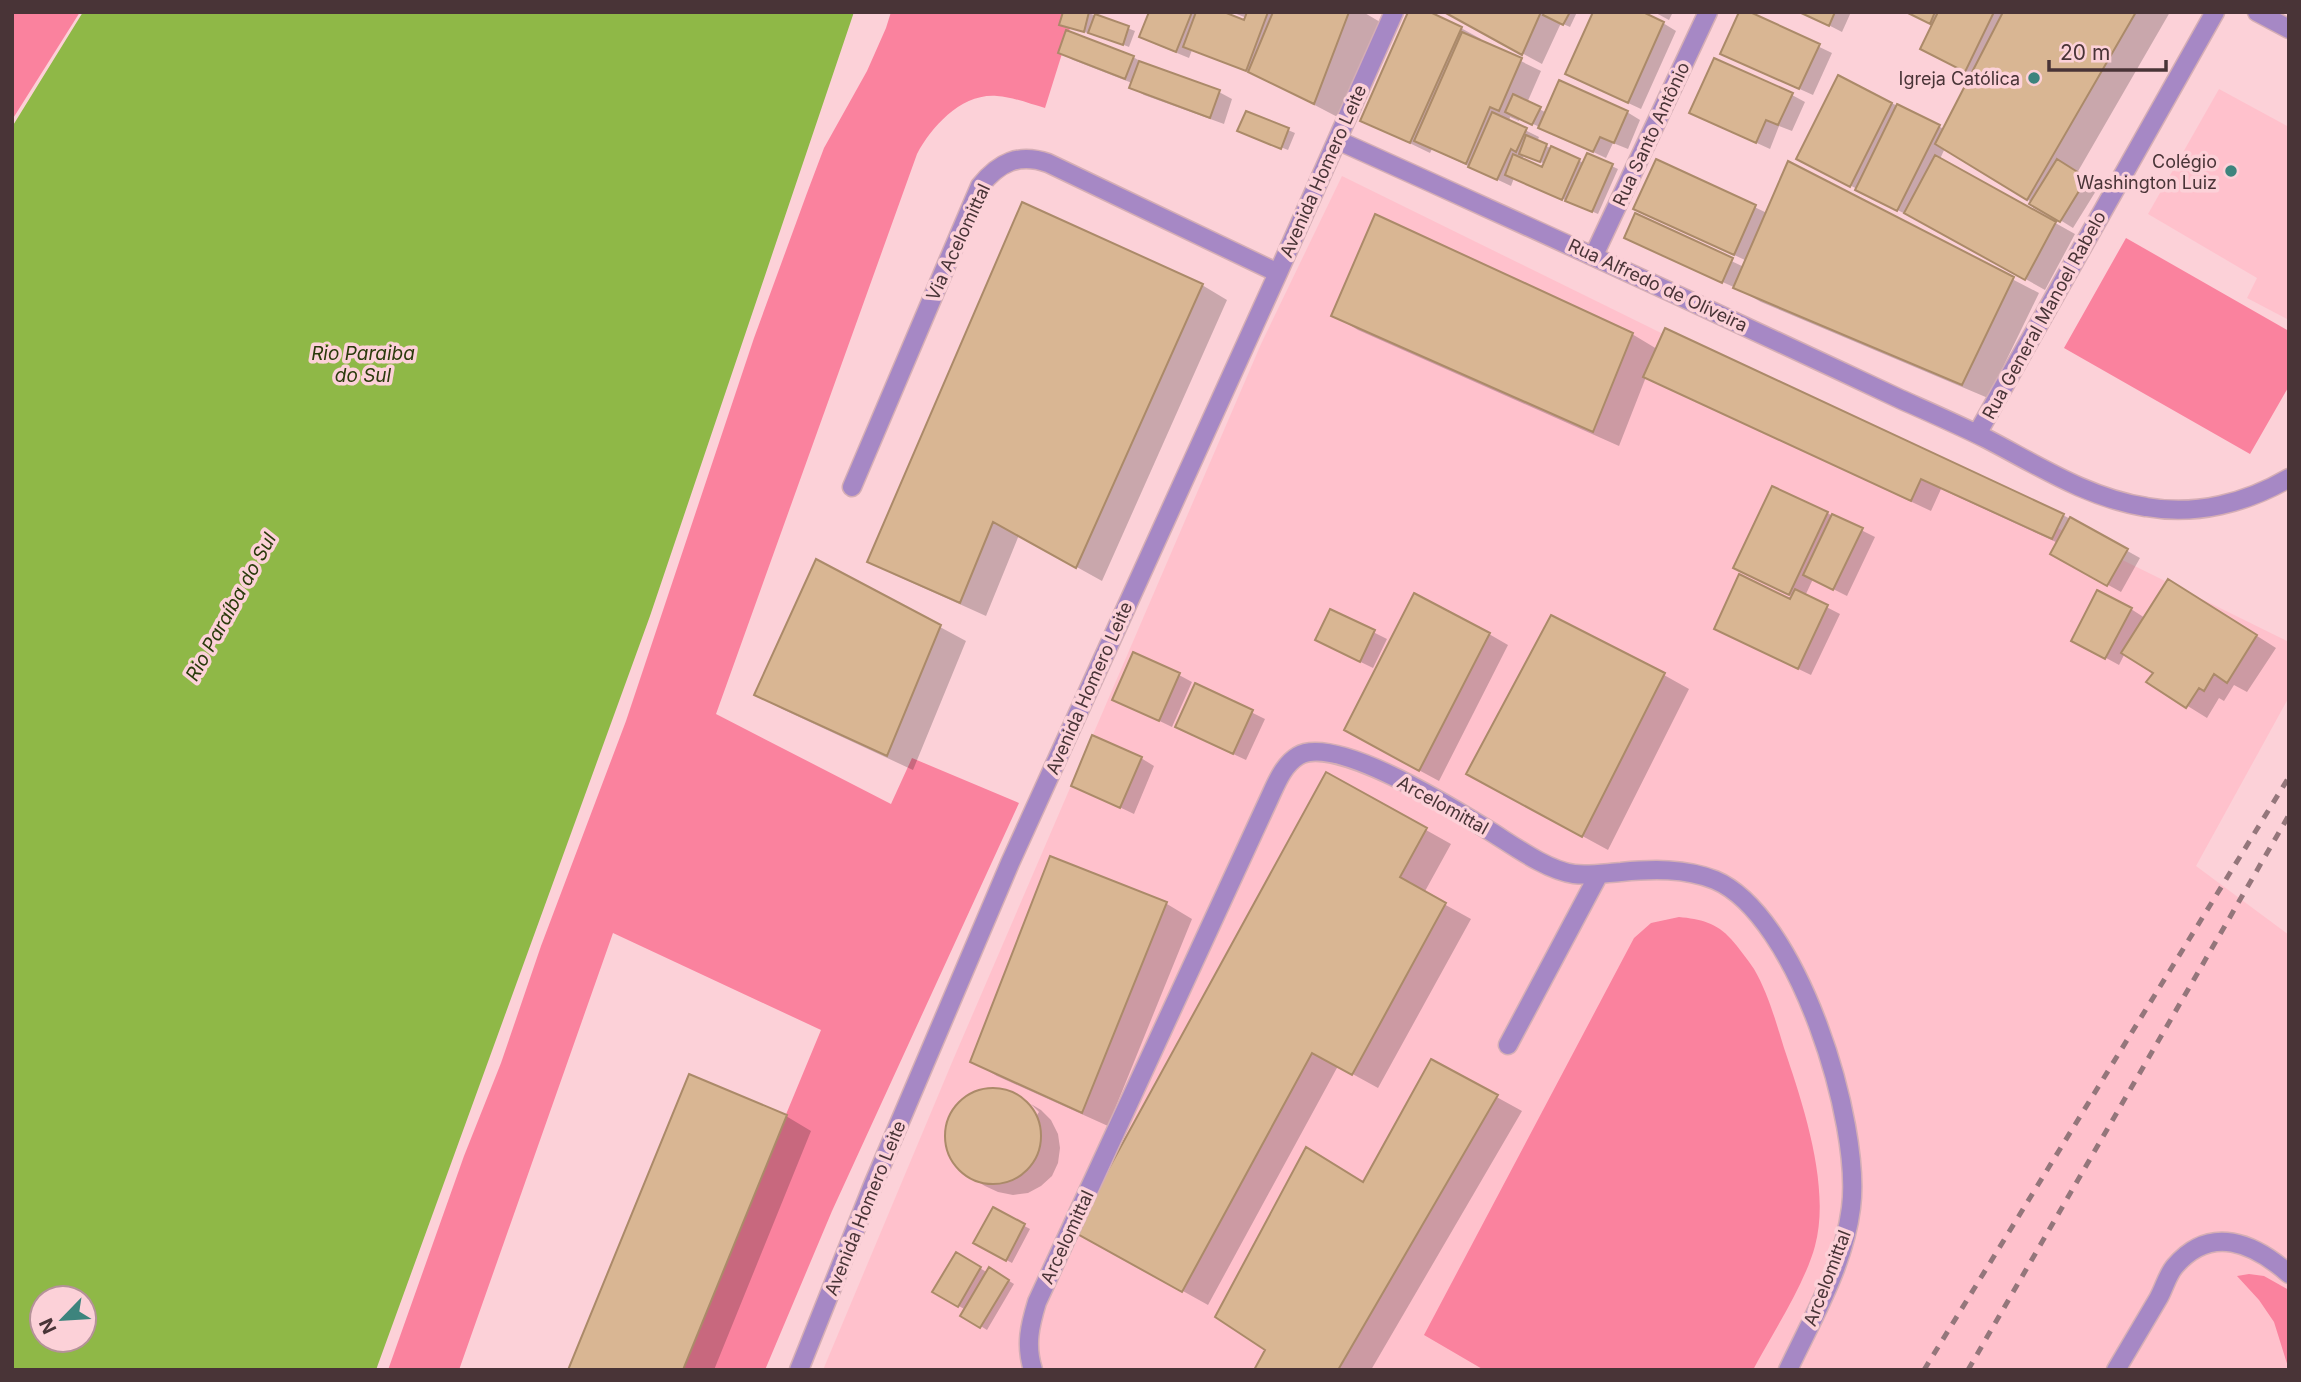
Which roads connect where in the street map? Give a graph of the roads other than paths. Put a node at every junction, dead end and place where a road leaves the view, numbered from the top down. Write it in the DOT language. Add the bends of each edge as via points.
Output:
graph roads {
  1 [pos="1394,12"];
  2 [pos="1708,12"];
  3 [pos="2215,12"];
  4 [pos="2257,12"];
  5 [pos="2289,29"];
  6 [pos="1337,140"];
  7 [pos="1594,255"];
  8 [pos="1278,273"];
  9 [pos="1981,436"];
  10 [pos="2289,478"];
  11 [pos="852,487"];
  12 [pos="1599,874"];
  13 [pos="1508,1045"];
  14 [pos="2289,1273"];
  15 [pos="799,1370"];
  16 [pos="1033,1370"];
  17 [pos="1788,1370"];
  18 [pos="2116,1370"];
  1 -- 6 [label="street, Avenida Homero Leite"];
  2 -- 7 [label="street, Rua Santo Antônio"];
  3 -- 9 [label="street, Rua General Manoel Rabelo"];
  4 -- 5 [label="street"];
  6 -- 7 [label="street, Rua Alfredo de Oliveira"];
  6 -- 8 [label="street, Avenida Homero Leite"];
  7 -- 9 [label="street, Rua Alfredo de Oliveira"];
  8 -- 11 [label="street, Via Acelomittal" via="1048,163 1025,158 1006,163 980,186"];
  8 -- 15 [label="street, Avenida Homero Leite" via="1010,863"];
  9 -- 10 [label="street, Rua Alfredo de Oliveira" via="2077,488 2145,507 2210,508 2258,495"];
  12 -- 13 [label="street"];
  12 -- 16 [label="street, Arcelomittal" via="1572,874 1551,866 1366,764 1319,751 1292,761 1278,780 1037,1301 1028,1337"];
  12 -- 17 [label="street, Arcelomittal" via="1687,872 1732,890 1768,926 1812,1011 1839,1095 1853,1182 1851,1209 1835,1267"];
  14 -- 18 [label="street" via="2270,1257 2239,1244 2217,1240 2190,1251 2173,1268"];
}
